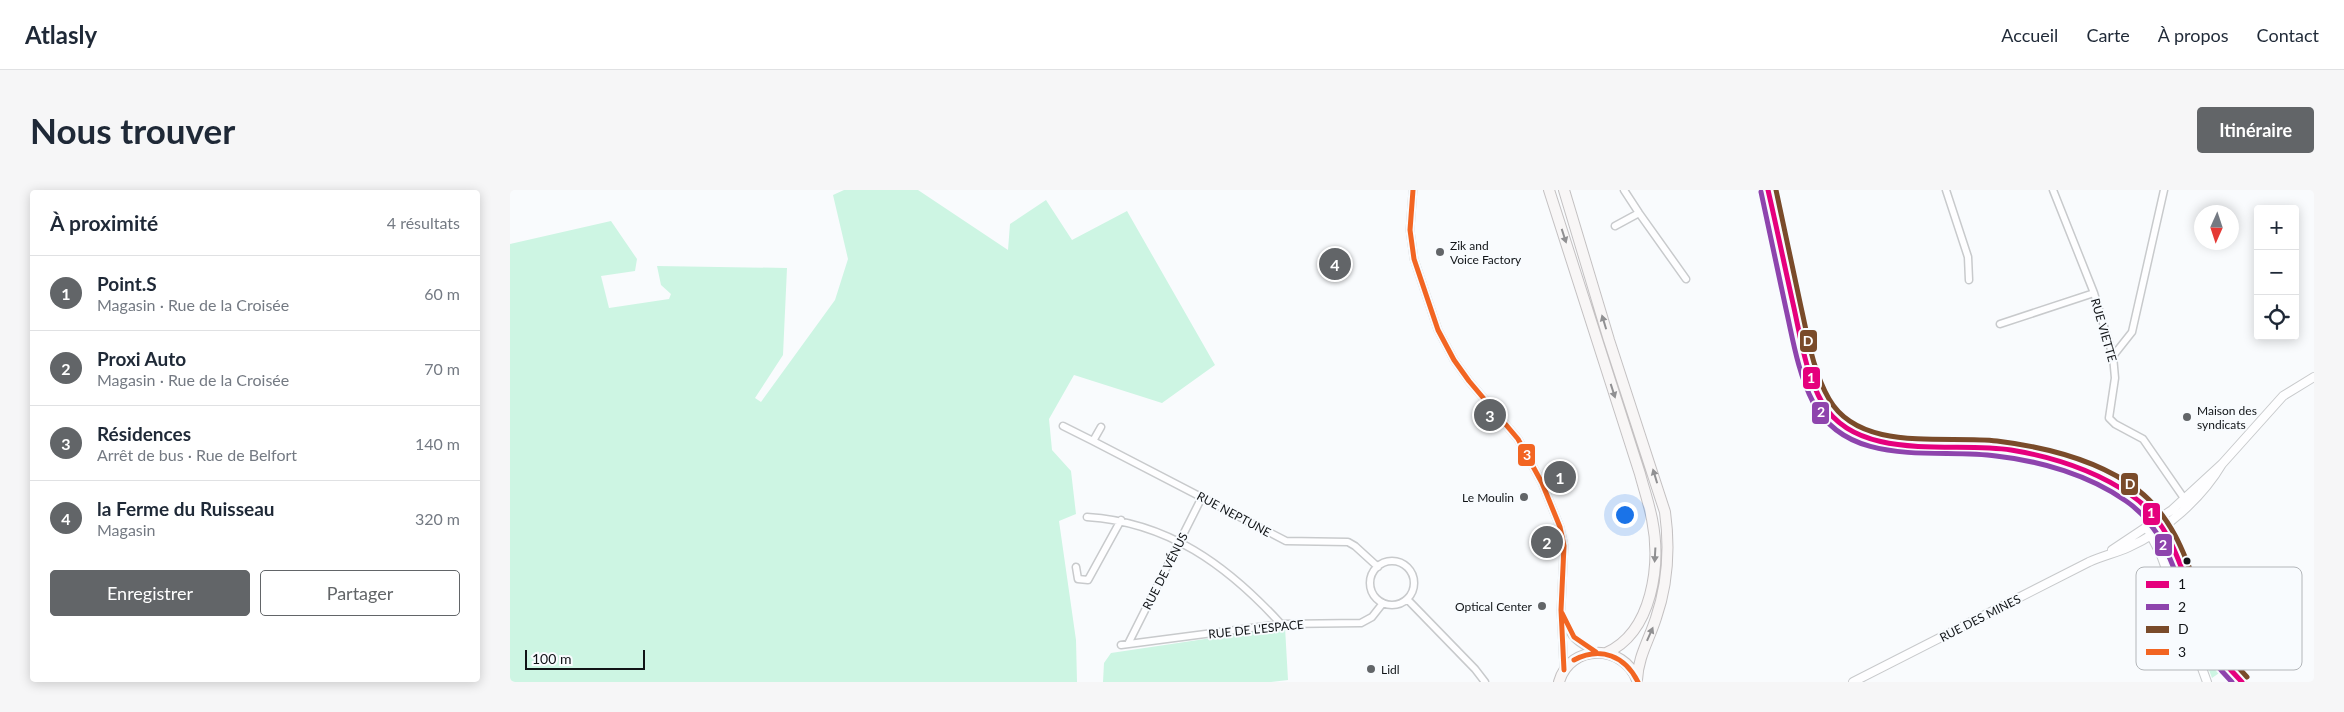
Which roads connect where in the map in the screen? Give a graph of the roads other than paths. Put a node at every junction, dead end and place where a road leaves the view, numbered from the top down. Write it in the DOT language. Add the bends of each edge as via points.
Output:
graph roads {
  1 [pos="1413,190"];
  2 [pos="1549,190"];
  3 [pos="1564,190"];
  4 [pos="1624,190"];
  5 [pos="1768,190"];
  6 [pos="1946,190"];
  7 [pos="2053,190"];
  8 [pos="2164,190"];
  9 [pos="1638,213"];
  10 [pos="1615,226"];
  11 [pos="1686,279"];
  12 [pos="1969,280"];
  13 [pos="2094,293"];
  14 [pos="2000,324"];
  15 [pos="2113,356"];
  16 [pos="2314,377"];
  17 [pos="1063,426"];
  18 [pos="1101,427"];
  19 [pos="1093,441"];
  20 [pos="1202,497"];
  21 [pos="2186,502"];
  22 [pos="1087,517"];
  23 [pos="1121,520"];
  24 [pos="2160,524"];
  25 [pos="2149,532"];
  26 [pos="1180,541"];
  27 [pos="1076,566"];
  28 [pos="1378,566"];
  29 [pos="2165,567"];
  30 [pos="2182,567"];
  31 [pos="1407,599"];
  32 [pos="1383,603"];
  33 [pos="1561,610"];
  34 [pos="1281,624"];
  35 [pos="1125,645"];
  36 [pos="1601,653"];
  37 [pos="2203,670"];
  38 [pos="2228,670"];
  39 [pos="1559,678"];
  40 [pos="1638,681"];
  41 [pos="1485,682"];
  42 [pos="1853,682"];
  43 [pos="2207,682"];
  44 [pos="2242,682"];
  1 -- 33 [label="street" via="1410,230 1414,259 1438,330 1469,381 1518,439 1542,483 1560,527 1564,546"];
  2 -- 36 [label="main road, one-way" via="1640,474 1655,545 1654,570 1644,611 1623,644"];
  40 -- 3 [label="main road, one-way" via="1640,656 1656,620 1666,581 1668,535 1665,512"];
  4 -- 9 [label="street"];
  5 -- 24 [label="street" via="1805,360 1823,403 1833,417 1851,431 1871,440 1993,448 2049,459 2110,482 2133,496"];
  6 -- 12 [label="street" via="1968,258"];
  7 -- 13 [label="street, RUE VIETTE"];
  8 -- 15 [label="street" via="2132,332"];
  9 -- 10 [label="street"];
  9 -- 11 [label="street"];
  13 -- 14 [label="street"];
  13 -- 15 [label="street, RUE VIETTE"];
  15 -- 21 [label="street, RUE VIETTE" via="2115,378 2109,418 2142,439"];
  16 -- 21 [label="street, RUE DES MINES" via="2282,396 2216,474"];
  17 -- 19 [label="street, RUE NEPTUNE"];
  18 -- 19 [label="street"];
  19 -- 20 [label="street, RUE NEPTUNE"];
  20 -- 26 [label="street, RUE DE VÉNUS"];
  20 -- 28 [label="street, RUE NEPTUNE" via="1286,541 1348,542"];
  21 -- 24 [label="street, RUE DES MINES"];
  22 -- 23 [label="street"];
  23 -- 26 [label="street"];
  23 -- 27 [label="street" via="1088,580 1078,579"];
  24 -- 25 [label="street, RUE DES MINES"];
  24 -- 30 [label="street"];
  25 -- 29 [label="street"];
  25 -- 42 [label="street, RUE DES MINES"];
  26 -- 34 [label="street" via="1240,583"];
  26 -- 35 [label="street, RUE DE VÉNUS"];
  28 -- 31 [label="street" via="1391,561 1406,566 1414,586"];
  28 -- 32 [label="street" via="1371,577 1371,589"];
  31 -- 32 [label="street" via="1398,604"];
  31 -- 41 [label="street"];
  32 -- 34 [label="street, RUE DE L'ESPACE" via="1372,617 1361,623"];
  33 -- 36 [label="street" via="1569,634 1580,644"];
  33 -- 39 [label="street"];
  34 -- 35 [label="street, RUE DE L'ESPACE"];
  36 -- 39 [label="main road" via="1578,658"];
  36 -- 40 [label="main road" via="1618,657 1628,664"];
  37 -- 43 [label="street"];
  38 -- 44 [label="street"];
}
